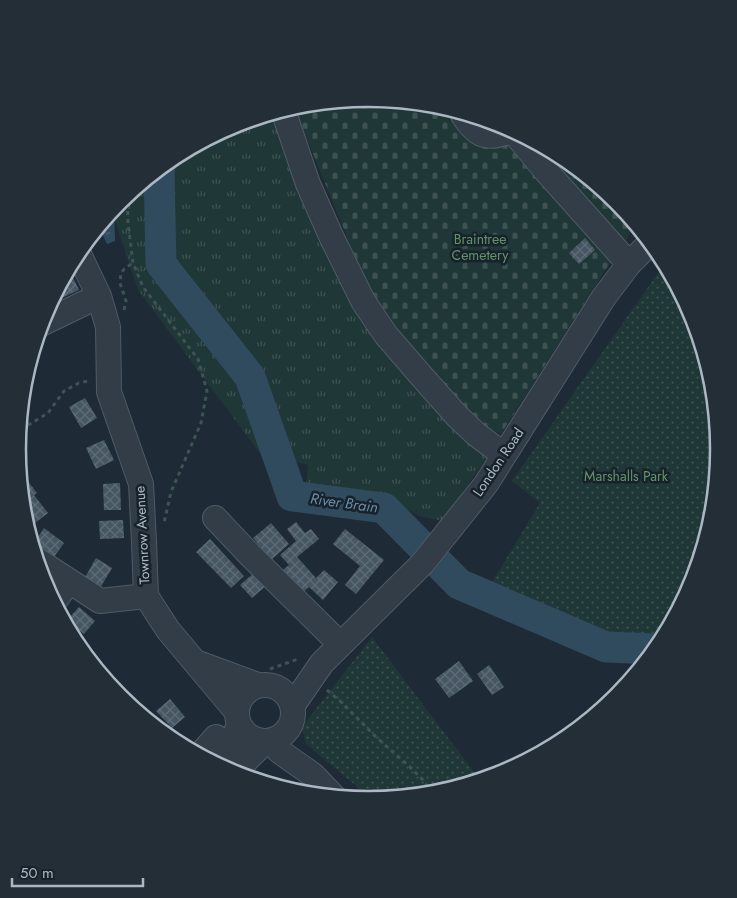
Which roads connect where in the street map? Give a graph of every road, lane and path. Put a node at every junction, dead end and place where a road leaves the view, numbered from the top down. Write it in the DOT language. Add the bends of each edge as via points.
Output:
graph roads {
  1 [pos="285,117"];
  2 [pos="468,121"];
  3 [pos="502,134"];
  4 [pos="523,144"];
  5 [pos="127,206"];
  6 [pos="645,248"];
  7 [pos="82,261"];
  8 [pos="629,264"];
  9 [pos="99,296"];
  10 [pos="52,319"];
  11 [pos="94,380"];
  12 [pos="27,425"];
  13 [pos="504,455"];
  14 [pos="215,518"];
  15 [pos="163,528"];
  16 [pos="47,566"];
  17 [pos="69,581"];
  18 [pos="59,595"];
  19 [pos="146,596"];
  20 [pos="340,644"];
  21 [pos="196,663"];
  22 [pos="315,673"];
  23 [pos="264,680"];
  24 [pos="293,712"];
  25 [pos="237,718"];
  26 [pos="216,737"];
  27 [pos="270,741"];
  28 [pos="205,749"];
  29 [pos="225,760"];
  30 [pos="241,766"];
  31 [pos="313,775"];
  32 [pos="426,786"];
  33 [pos="326,788"];
  1 -- 13 [label="street" via="308,184 363,301 386,335 430,387 476,434"];
  2 -- 3 [label="street" via="483,135"];
  4 -- 8 [label="street"];
  5 -- 15 [label="path" via="133,262 143,287 198,359 207,391 201,423 171,492"];
  6 -- 8 [label="street, London Road"];
  7 -- 9 [label="street, Townrow Avenue"];
  8 -- 13 [label="street, London Road" via="604,297"];
  9 -- 10 [label="street"];
  9 -- 19 [label="street, Townrow Avenue" via="108,328 109,392 140,484"];
  11 -- 12 [label="path" via="64,391 48,413"];
  13 -- 20 [label="street, London Road" via="486,484 422,564"];
  14 -- 20 [label="street"];
  16 -- 17 [label="street"];
  17 -- 18 [label="street"];
  17 -- 19 [label="street" via="100,601"];
  19 -- 21 [label="street, Townrow Avenue" via="168,630"];
  20 -- 22 [label="street, London Road"];
  21 -- 23 [label="street"];
  21 -- 25 [label="street, Townrow Avenue"];
  22 -- 23 [label="street, London Road"];
  22 -- 23 [label="path" via="298,659 270,669"];
  22 -- 24 [label="street, London Road"];
  22 -- 32 [label="path"];
  23 -- 24 [label="street" via="285,693"];
  23 -- 25 [label="street" via="243,694"];
  24 -- 27 [label="street" via="286,732"];
  24 -- 31 [label="street" via="293,734"];
  25 -- 27 [label="street" via="245,734"];
  25 -- 29 [label="street"];
  26 -- 28 [label="street"];
  27 -- 30 [label="street"];
  27 -- 31 [label="street"];
  31 -- 33 [label="street"];
}
